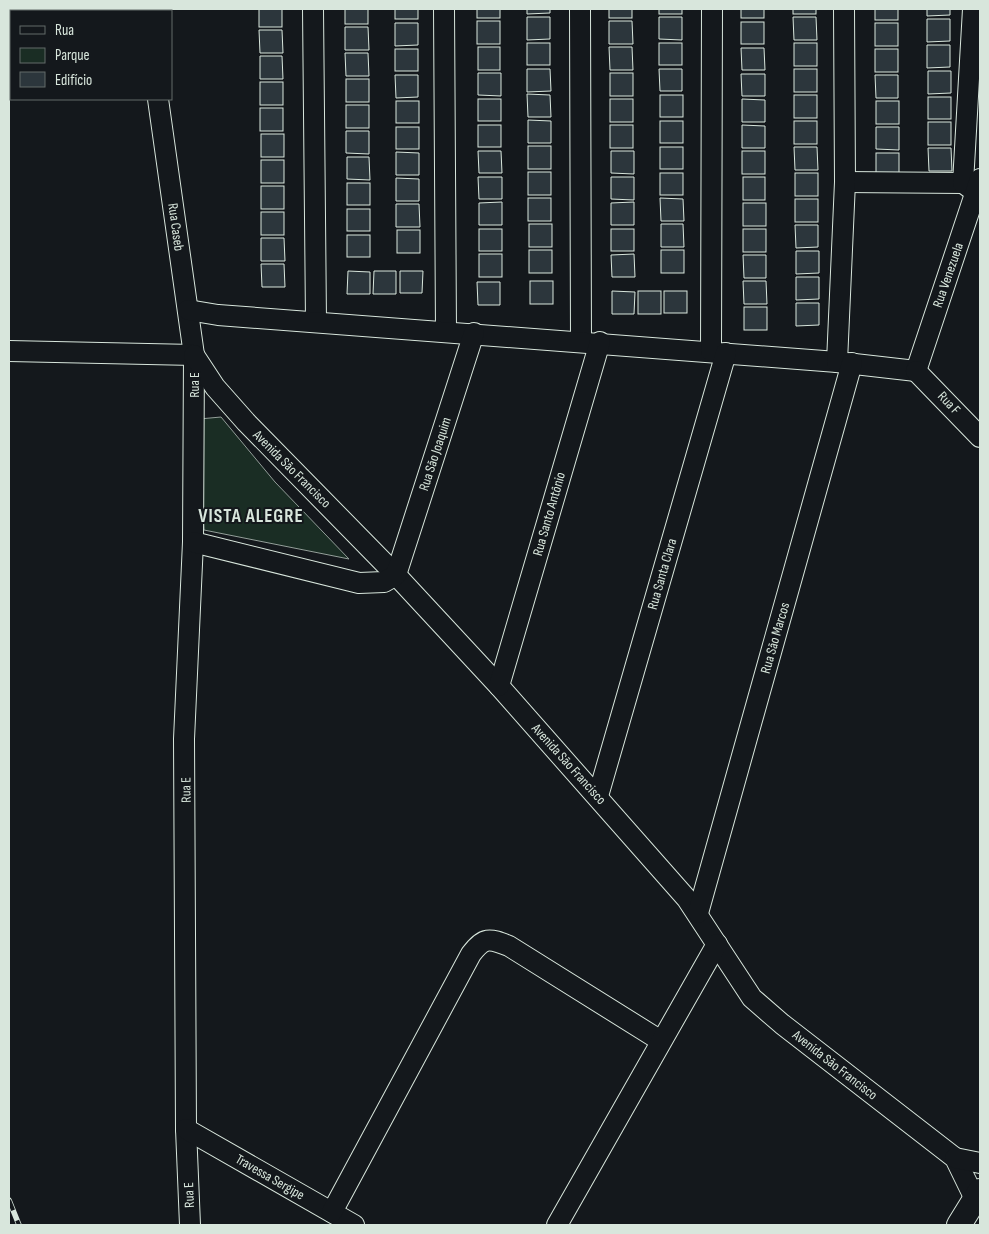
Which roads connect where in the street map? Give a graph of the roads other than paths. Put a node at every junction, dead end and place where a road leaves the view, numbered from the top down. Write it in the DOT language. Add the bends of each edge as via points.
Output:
graph roads {
  1 [pos="313,9"];
  2 [pos="444,9"];
  3 [pos="580,9"];
  4 [pos="712,9"];
  5 [pos="844,9"];
  6 [pos="973,9"];
  7 [pos="158,100"];
  8 [pos="845,182"];
  9 [pos="973,185"];
  10 [pos="188,310"];
  11 [pos="316,321"];
  12 [pos="446,330"];
  13 [pos="474,332"];
  14 [pos="590,342"];
  15 [pos="9,351"];
  16 [pos="718,352"];
  17 [pos="194,355"];
  18 [pos="844,362"];
  19 [pos="916,371"];
  20 [pos="980,438"];
  21 [pos="194,542"];
  22 [pos="396,575"];
  23 [pos="499,686"];
  24 [pos="598,796"];
  25 [pos="698,913"];
  26 [pos="717,944"];
  27 [pos="661,1041"];
  28 [pos="186,1129"];
  29 [pos="955,1158"];
  30 [pos="980,1163"];
  31 [pos="979,1197"];
  32 [pos="332,1212"];
  33 [pos="190,1225"];
  34 [pos="354,1225"];
  35 [pos="556,1225"];
  36 [pos="959,1225"];
  1 -- 11 [label="street"];
  2 -- 12 [label="street"];
  3 -- 14 [label="street, Rua Santo Antônio"];
  4 -- 16 [label="street, Rua Santa Clara"];
  5 -- 8 [label="street, Rua São Marcos"];
  6 -- 9 [label="street, Rua Venezuela"];
  7 -- 10 [label="street, Rua Caseb"];
  8 -- 9 [label="street"];
  8 -- 18 [label="street, Rua São Marcos"];
  9 -- 19 [label="street, Rua Venezuela"];
  10 -- 11 [label="street"];
  10 -- 17 [label="street, Rua Caseb"];
  11 -- 12 [label="street"];
  12 -- 13 [label="street"];
  13 -- 14 [label="street"];
  13 -- 22 [label="street, Rua São Joaquim"];
  14 -- 16 [label="street"];
  14 -- 23 [label="street, Rua Santo Antônio"];
  15 -- 17 [label="street"];
  16 -- 18 [label="street"];
  16 -- 24 [label="street, Rua Santa Clara"];
  17 -- 21 [label="street, Rua E"];
  17 -- 22 [label="street, Avenida São Francisco" via="215,387 246,422"];
  18 -- 19 [label="street"];
  18 -- 25 [label="street, Rua São Marcos"];
  19 -- 20 [label="street, Rua F"];
  21 -- 22 [label="street" via="359,583 384,582"];
  21 -- 28 [label="street, Rua E" via="184,739"];
  22 -- 23 [label="street, Avenida São Francisco"];
  23 -- 24 [label="street, Avenida São Francisco"];
  24 -- 25 [label="street, Avenida São Francisco"];
  25 -- 26 [label="street, Avenida São Francisco"];
  26 -- 27 [label="street"];
  26 -- 29 [label="street, Avenida São Francisco" via="752,998"];
  27 -- 32 [label="street" via="509,946 485,940 471,954"];
  27 -- 35 [label="street"];
  28 -- 32 [label="street, Travessa Sergipe"];
  28 -- 33 [label="street, Rua E"];
  29 -- 30 [label="street, Avenida São Francisco"];
  29 -- 31 [label="street, Avenida São Francisco"];
  31 -- 36 [label="street"];
  32 -- 34 [label="street, Travessa Sergipe"];
}
